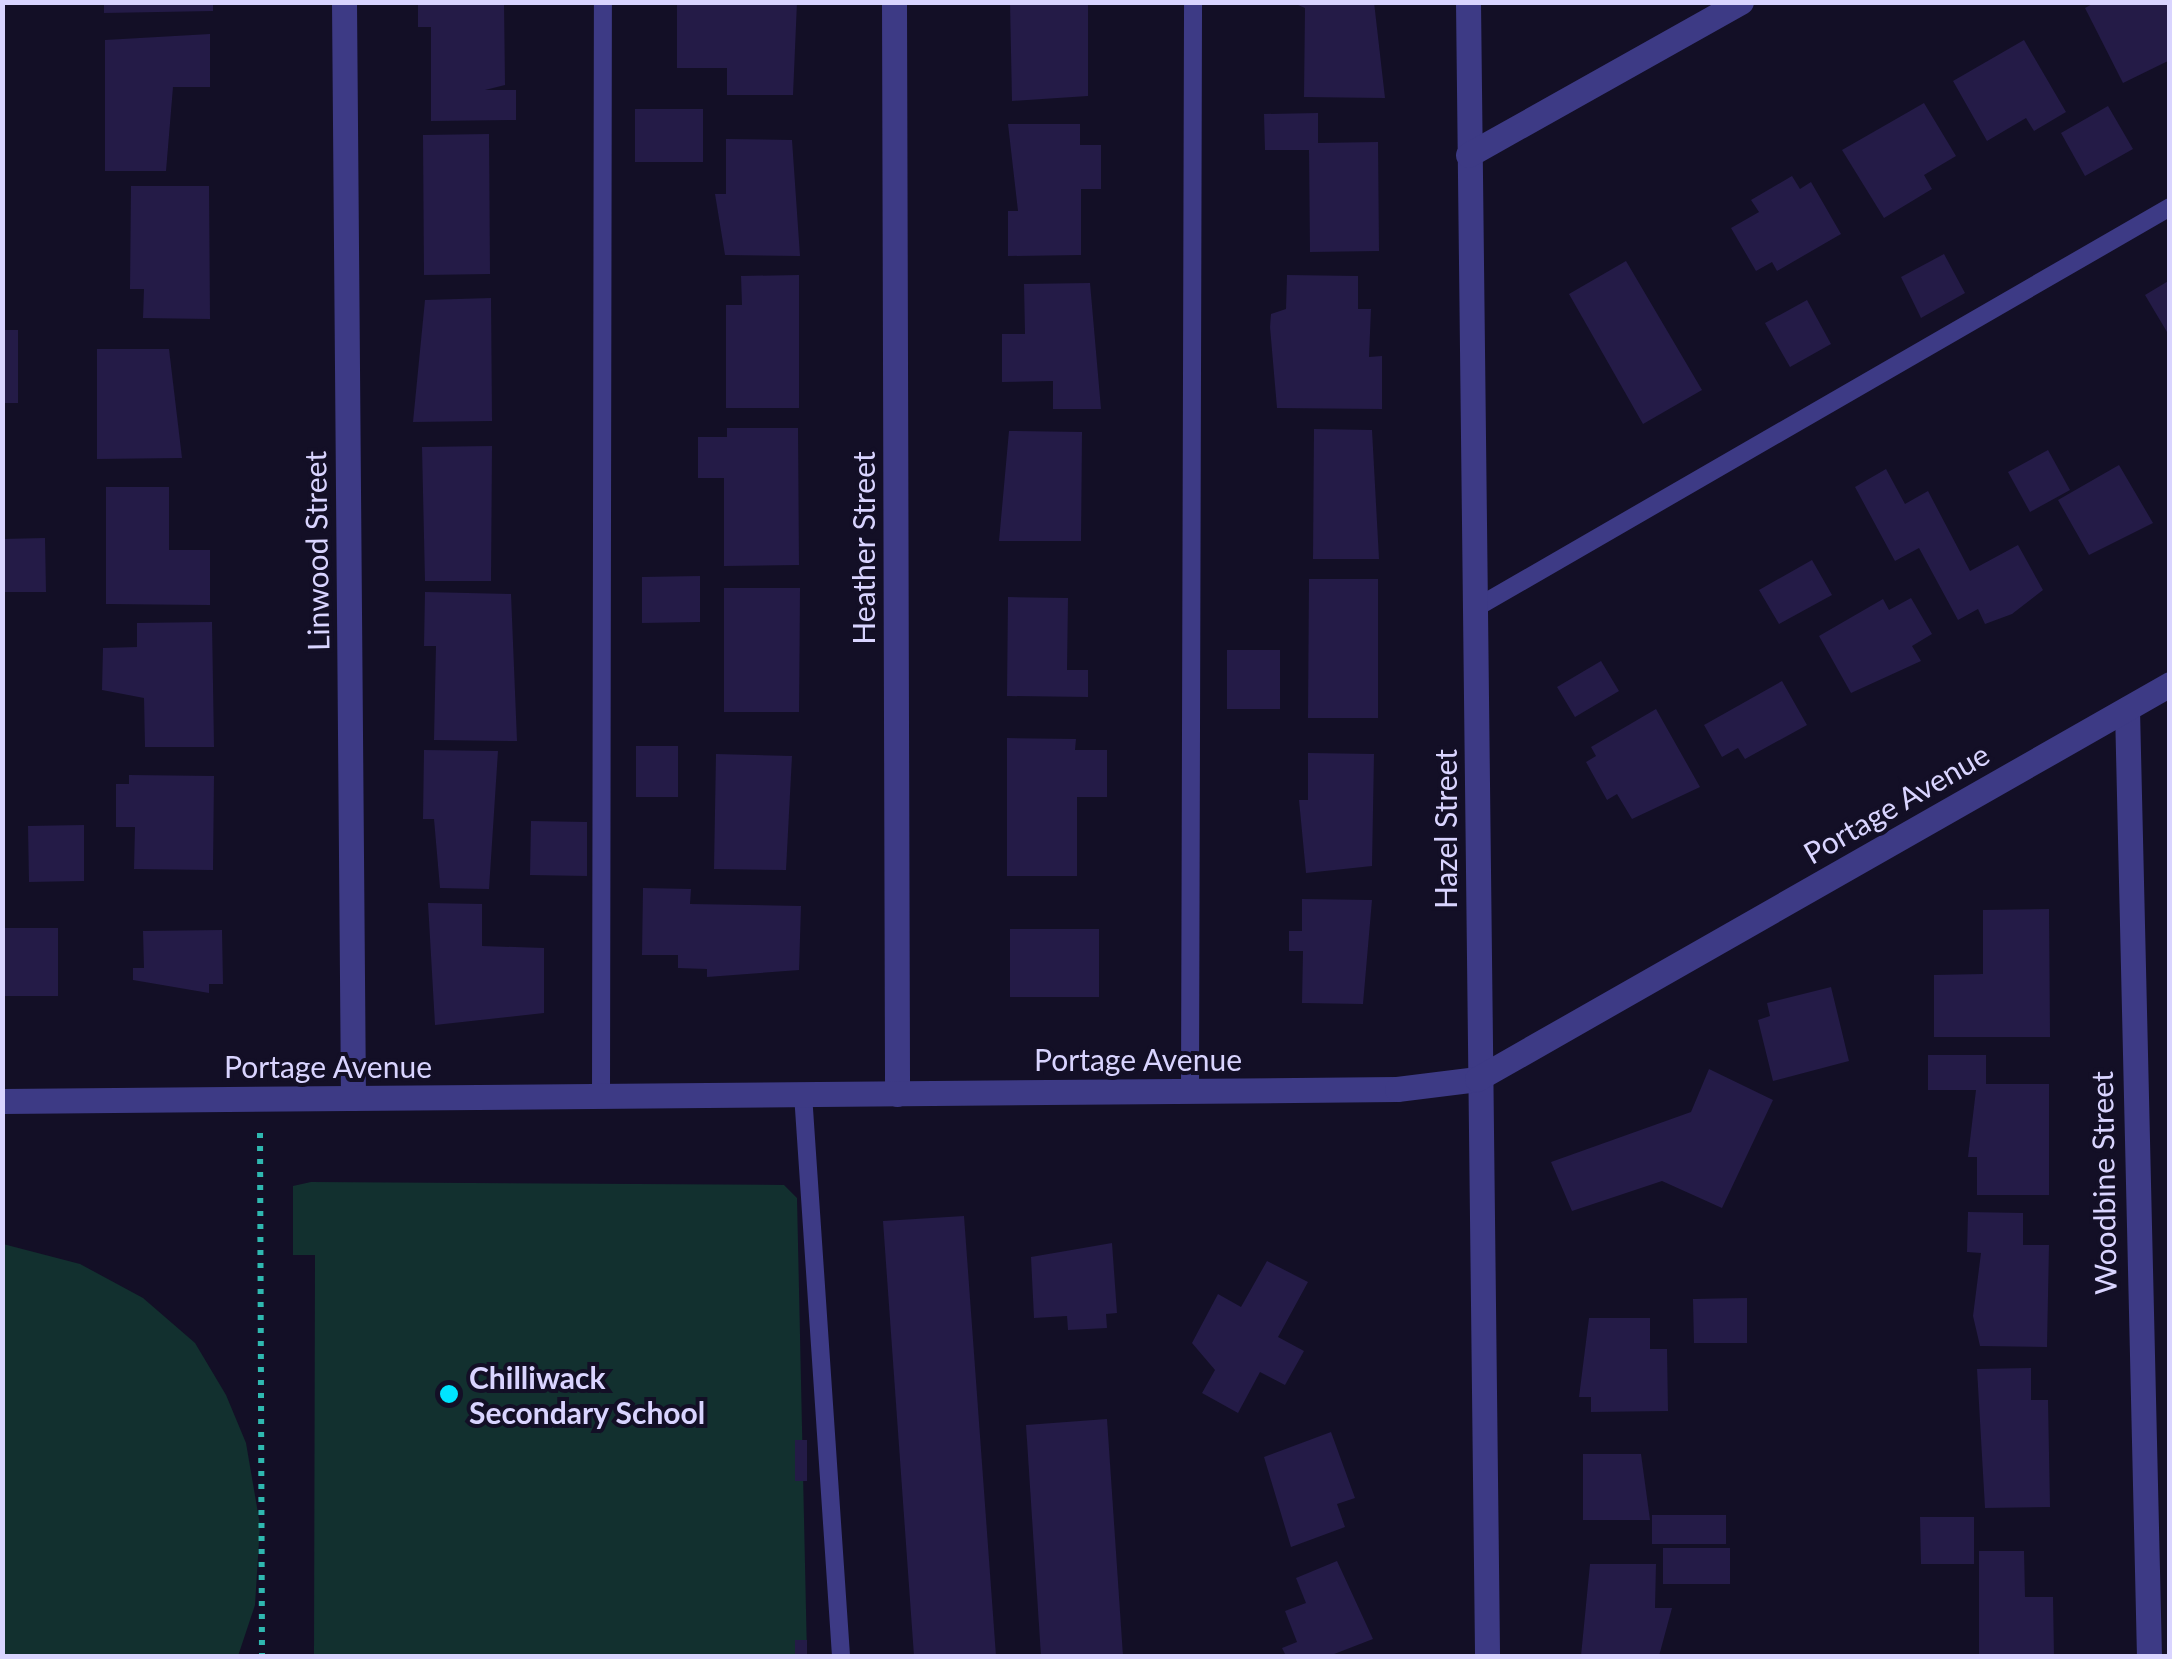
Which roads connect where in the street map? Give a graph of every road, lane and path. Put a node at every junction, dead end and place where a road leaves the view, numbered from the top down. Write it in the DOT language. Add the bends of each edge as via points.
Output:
graph roads {
  1 [pos="344,2"];
  2 [pos="603,2"];
  3 [pos="894,2"];
  4 [pos="1193,2"];
  5 [pos="1468,2"];
  6 [pos="1741,2"];
  7 [pos="1468,155"];
  8 [pos="2170,207"];
  9 [pos="1478,606"];
  10 [pos="2170,684"];
  11 [pos="2127,709"];
  12 [pos="1477,1079"];
  13 [pos="1190,1091"];
  14 [pos="803,1094"];
  15 [pos="896,1094"];
  16 [pos="601,1096"];
  17 [pos="354,1098"];
  18 [pos="260,1099"];
  19 [pos="2,1101"];
  20 [pos="262,1656"];
  21 [pos="840,1656"];
  22 [pos="1487,1656"];
  23 [pos="2150,1656"];
  1 -- 17 [label="street, Linwood Street"];
  2 -- 16 [label="lane"];
  3 -- 15 [label="street, Heather Street"];
  4 -- 13 [label="lane"];
  5 -- 7 [label="street, Hazel Street"];
  6 -- 7 [label="street"];
  7 -- 9 [label="street, Hazel Street"];
  8 -- 9 [label="lane"];
  9 -- 12 [label="street, Hazel Street"];
  10 -- 11 [label="street, Portage Avenue"];
  11 -- 12 [label="street, Portage Avenue"];
  11 -- 23 [label="street, Woodbine Street"];
  12 -- 13 [label="street, Portage Avenue"];
  12 -- 22 [label="street, Hazel Street"];
  13 -- 15 [label="street, Portage Avenue"];
  14 -- 15 [label="street, Portage Avenue"];
  14 -- 16 [label="street, Portage Avenue"];
  14 -- 21 [label="lane"];
  16 -- 17 [label="street, Portage Avenue"];
  17 -- 18 [label="street, Portage Avenue"];
  18 -- 19 [label="street, Portage Avenue"];
  18 -- 20 [label="path"];
}
